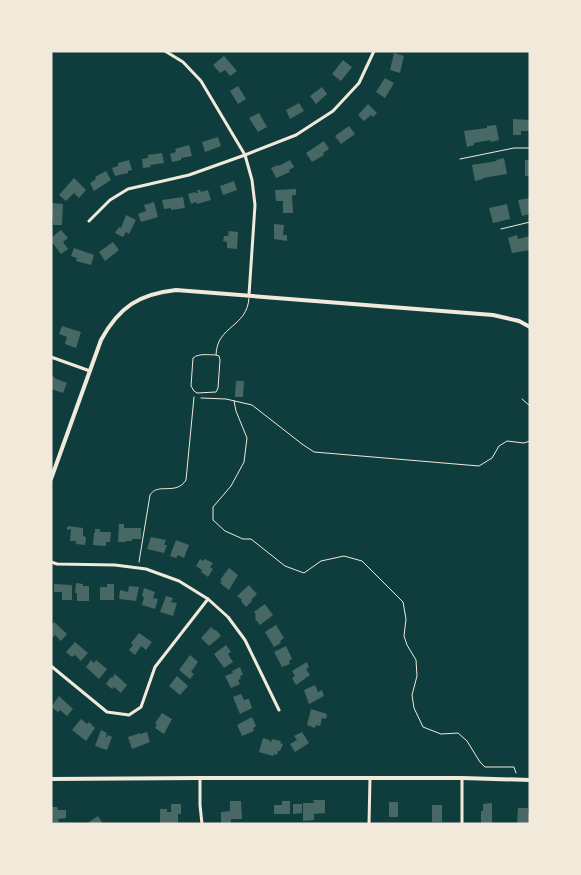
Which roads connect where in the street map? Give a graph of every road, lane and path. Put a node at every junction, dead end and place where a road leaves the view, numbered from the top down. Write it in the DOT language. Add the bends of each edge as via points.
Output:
graph roads {
  1 [pos="165,51"];
  2 [pos="374,51"];
  3 [pos="530,148"];
  4 [pos="245,155"];
  5 [pos="460,159"];
  6 [pos="89,221"];
  7 [pos="530,222"];
  8 [pos="500,229"];
  9 [pos="249,295"];
  10 [pos="530,327"];
  11 [pos="216,355"];
  12 [pos="51,356"];
  13 [pos="90,371"];
  14 [pos="194,391"];
  15 [pos="201,398"];
  16 [pos="522,399"];
  17 [pos="234,401"];
  18 [pos="530,406"];
  19 [pos="530,441"];
  20 [pos="52,474"];
  21 [pos="51,479"];
  22 [pos="51,562"];
  23 [pos="138,568"];
  24 [pos="208,599"];
  25 [pos="51,666"];
  26 [pos="279,710"];
  27 [pos="516,774"];
  28 [pos="200,778"];
  29 [pos="370,778"];
  30 [pos="462,778"];
  31 [pos="51,779"];
  32 [pos="530,780"];
  33 [pos="202,824"];
  34 [pos="369,824"];
  35 [pos="462,824"];
  1 -- 4 [label="street" via="183,62 202,81"];
  2 -- 4 [label="street" via="359,83 333,111 296,135"];
  3 -- 5 [label="lane"];
  4 -- 6 [label="street" via="189,175 128,189 110,200"];
  4 -- 9 [label="street" via="256,205"];
  7 -- 8 [label="lane"];
  9 -- 10 [label="street" via="493,314"];
  9 -- 11 [label="lane" via="245,313 223,334 217,344"];
  9 -- 13 [label="street" via="176,290 142,298 123,310 109,325"];
  11 -- 14 [label="lane" via="193,358 191,386"];
  11 -- 14 [label="lane" via="220,360 216,392"];
  12 -- 13 [label="street"];
  13 -- 20 [label="street"];
  14 -- 23 [label="path" via="186,480 182,486 155,490 150,495"];
  15 -- 17 [label="path"];
  16 -- 18 [label="lane"];
  17 -- 19 [label="path" via="252,405 314,452 479,466 492,458 499,446 507,441"];
  17 -- 27 [label="path" via="247,438 244,462 231,486 213,507 213,520 225,531 251,539 284,566 304,573 321,561 344,556 362,561 403,602 404,636 416,660 413,702 423,727 441,734 458,733 485,768 514,767"];
  20 -- 21 [label="street"];
  22 -- 23 [label="street"];
  23 -- 24 [label="street" via="179,581"];
  24 -- 25 [label="street" via="155,667 140,707 129,715 107,712"];
  24 -- 26 [label="street" via="228,617 245,640"];
  28 -- 29 [label="street"];
  28 -- 31 [label="street"];
  28 -- 33 [label="street"];
  29 -- 30 [label="street"];
  29 -- 34 [label="street"];
  30 -- 32 [label="street"];
  30 -- 35 [label="street"];
}
